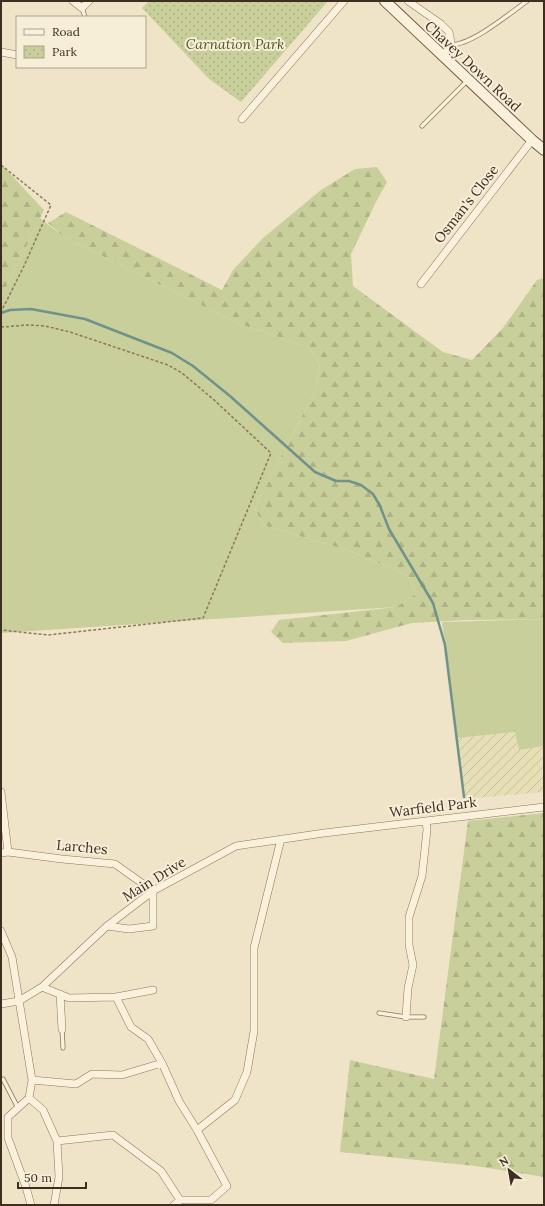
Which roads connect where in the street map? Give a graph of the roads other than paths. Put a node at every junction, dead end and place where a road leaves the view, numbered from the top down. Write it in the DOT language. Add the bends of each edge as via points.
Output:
graph roads {
  1 [pos="73,1"];
  2 [pos="89,1"];
  3 [pos="344,1"];
  4 [pos="385,1"];
  5 [pos="408,1"];
  6 [pos="528,1"];
  7 [pos="82,8"];
  8 [pos="85,16"];
  9 [pos="450,45"];
  10 [pos="1,52"];
  11 [pos="16,55"];
  12 [pos="444,57"];
  13 [pos="468,80"];
  14 [pos="242,119"];
  15 [pos="422,126"];
  16 [pos="532,140"];
  17 [pos="544,150"];
  18 [pos="421,284"];
  19 [pos="1,792"];
  20 [pos="544,807"];
  21 [pos="426,821"];
  22 [pos="324,833"];
  23 [pos="281,839"];
  24 [pos="5,853"];
  25 [pos="153,891"];
  26 [pos="107,926"];
  27 [pos="1,931"];
  28 [pos="42,987"];
  29 [pos="153,990"];
  30 [pos="60,994"];
  31 [pos="116,997"];
  32 [pos="19,1001"];
  33 [pos="1,1004"];
  34 [pos="379,1013"];
  35 [pos="406,1017"];
  36 [pos="424,1017"];
  37 [pos="62,1030"];
  38 [pos="62,1048"];
  39 [pos="162,1063"];
  40 [pos="3,1079"];
  41 [pos="32,1080"];
  42 [pos="29,1098"];
  43 [pos="18,1108"];
  44 [pos="197,1130"];
  45 [pos="57,1141"];
  46 [pos="180,1200"];
  47 [pos="31,1205"];
  48 [pos="54,1205"];
  49 [pos="174,1205"];
  1 -- 7 [label="street"];
  2 -- 7 [label="street"];
  3 -- 14 [label="street"];
  4 -- 12 [label="main road, Chavey Down Road"];
  5 -- 9 [label="street" via="449,32"];
  6 -- 9 [label="lane" via="482,32 457,45"];
  7 -- 8 [label="lane"];
  9 -- 12 [label="street"];
  10 -- 11 [label="street"];
  12 -- 13 [label="main road, Chavey Down Road"];
  13 -- 15 [label="lane"];
  13 -- 16 [label="main road, Chavey Down Road"];
  16 -- 17 [label="main road, Chavey Down Road"];
  16 -- 18 [label="street, Osman's Close"];
  19 -- 24 [label="street"];
  20 -- 21 [label="street, Warfield Park"];
  21 -- 22 [label="street, Warfield Park"];
  21 -- 35 [label="street" via="422,876 409,917 413,965"];
  22 -- 23 [label="street, Main Drive"];
  23 -- 25 [label="street, Main Drive" via="236,846"];
  23 -- 44 [label="street" via="254,948 254,1031 247,1072 235,1100"];
  24 -- 25 [label="street, Larches" via="115,864"];
  25 -- 26 [label="street, Main Drive"];
  25 -- 26 [label="street" via="153,926 129,929"];
  26 -- 28 [label="street, Main Drive"];
  27 -- 32 [label="street" via="12,957"];
  28 -- 30 [label="street"];
  28 -- 32 [label="street, Main Drive"];
  29 -- 31 [label="street"];
  30 -- 31 [label="street" via="69,998"];
  30 -- 37 [label="street"];
  31 -- 39 [label="street" via="131,1027 148,1039"];
  32 -- 33 [label="street, Main Drive"];
  32 -- 41 [label="street"];
  34 -- 35 [label="lane"];
  35 -- 36 [label="lane"];
  37 -- 38 [label="lane"];
  39 -- 41 [label="street" via="122,1075 92,1074 76,1084"];
  39 -- 44 [label="street" via="179,1101"];
  40 -- 43 [label="lane"];
  41 -- 42 [label="street"];
  42 -- 43 [label="street"];
  42 -- 45 [label="street" via="43,1110"];
  43 -- 47 [label="street" via="8,1117 8,1138"];
  44 -- 46 [label="street" via="227,1186 211,1200"];
  45 -- 46 [label="street" via="112,1135 161,1171"];
  45 -- 48 [label="street" via="59,1177"];
  46 -- 49 [label="street"];
}
